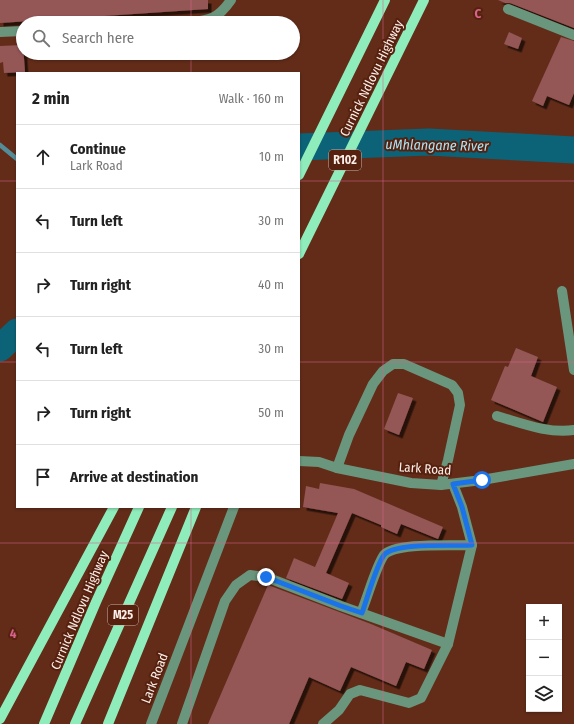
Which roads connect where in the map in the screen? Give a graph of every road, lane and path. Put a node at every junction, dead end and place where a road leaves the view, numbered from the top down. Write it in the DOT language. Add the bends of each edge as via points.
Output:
graph roads {
  1 [pos="231,0"];
  2 [pos="385,0"];
  3 [pos="424,0"];
  4 [pos="508,9"];
  5 [pos="216,16"];
  6 [pos="16,31"];
  7 [pos="0,32"];
  8 [pos="574,36"];
  9 [pos="300,173"];
  10 [pos="300,252"];
  11 [pos="562,291"];
  12 [pos="574,370"];
  13 [pos="497,416"];
  14 [pos="574,430"];
  15 [pos="300,461"];
  16 [pos="574,464"];
  17 [pos="337,468"];
  18 [pos="453,484"];
  19 [pos="441,485"];
  20 [pos="113,508"];
  21 [pos="139,508"];
  22 [pos="172,508"];
  23 [pos="196,508"];
  24 [pos="234,508"];
  25 [pos="472,545"];
  26 [pos="362,613"];
  27 [pos="448,644"];
  28 [pos="0,719"];
  29 [pos="44,724"];
  30 [pos="75,724"];
  31 [pos="108,724"];
  32 [pos="151,724"];
  33 [pos="182,724"];
  34 [pos="323,724"];
  1 -- 5 [label="lane" via="224,11"];
  2 -- 9 [label="main road, Curnick Ndlovu Highway / R102"];
  3 -- 10 [label="main road, Curnick Ndlovu Highway / R102"];
  4 -- 8 [label="lane"];
  6 -- 7 [label="lane"];
  11 -- 12 [label="lane"];
  13 -- 14 [label="lane" via="539,428"];
  15 -- 17 [label="lane, Lark Road" via="319,462"];
  16 -- 18 [label="lane, Lark Road"];
  17 -- 19 [label="lane, Lark Road" via="411,483"];
  17 -- 19 [label="lane" via="373,384 383,371 393,364 404,364 452,385 458,393 460,405"];
  18 -- 19 [label="lane, Lark Road"];
  18 -- 25 [label="lane"];
  20 -- 28 [label="main road"];
  21 -- 29 [label="main road, Curnick Ndlovu Highway / M25"];
  22 -- 30 [label="main road, M25"];
  23 -- 31 [label="main road"];
  24 -- 32 [label="lane, Lark Road"];
  25 -- 26 [label="lane" via="393,549 385,554 380,563"];
  25 -- 27 [label="lane"];
  26 -- 27 [label="lane"];
  26 -- 33 [label="lane" via="266,577 250,575 236,585 225,601"];
  27 -- 34 [label="lane" via="421,698 409,703 360,690 350,694 339,710"];
}
